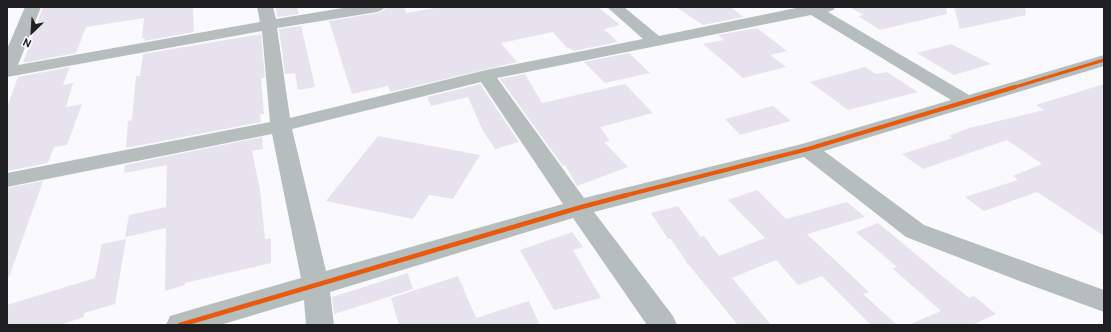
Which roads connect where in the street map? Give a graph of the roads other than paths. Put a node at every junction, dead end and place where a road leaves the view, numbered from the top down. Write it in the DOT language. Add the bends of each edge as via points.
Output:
graph roads {
  1 [pos="33,7"];
  2 [pos="377,7"];
  3 [pos="615,7"];
  4 [pos="817,8"];
  5 [pos="267,16"];
  6 [pos="656,41"];
  7 [pos="1101,63"];
  8 [pos="7,71"];
  9 [pos="486,75"];
  10 [pos="966,101"];
  11 [pos="281,126"];
  12 [pos="808,149"];
  13 [pos="7,180"];
  14 [pos="578,208"];
  15 [pos="316,285"];
  16 [pos="1104,301"];
  17 [pos="180,325"];
  18 [pos="320,325"];
  19 [pos="663,325"];
  1 -- 8 [label="street"];
  2 -- 5 [label="street"];
  3 -- 6 [label="street"];
  4 -- 6 [label="street"];
  4 -- 10 [label="street"];
  5 -- 8 [label="street"];
  5 -- 11 [label="street"];
  6 -- 9 [label="street"];
  7 -- 10 [label="street"];
  9 -- 11 [label="street"];
  9 -- 14 [label="street"];
  10 -- 12 [label="street"];
  11 -- 13 [label="street"];
  11 -- 15 [label="street"];
  12 -- 14 [label="street"];
  12 -- 16 [label="street" via="915,231"];
  14 -- 15 [label="street"];
  14 -- 19 [label="street"];
  15 -- 17 [label="street"];
  15 -- 18 [label="street"];
}
